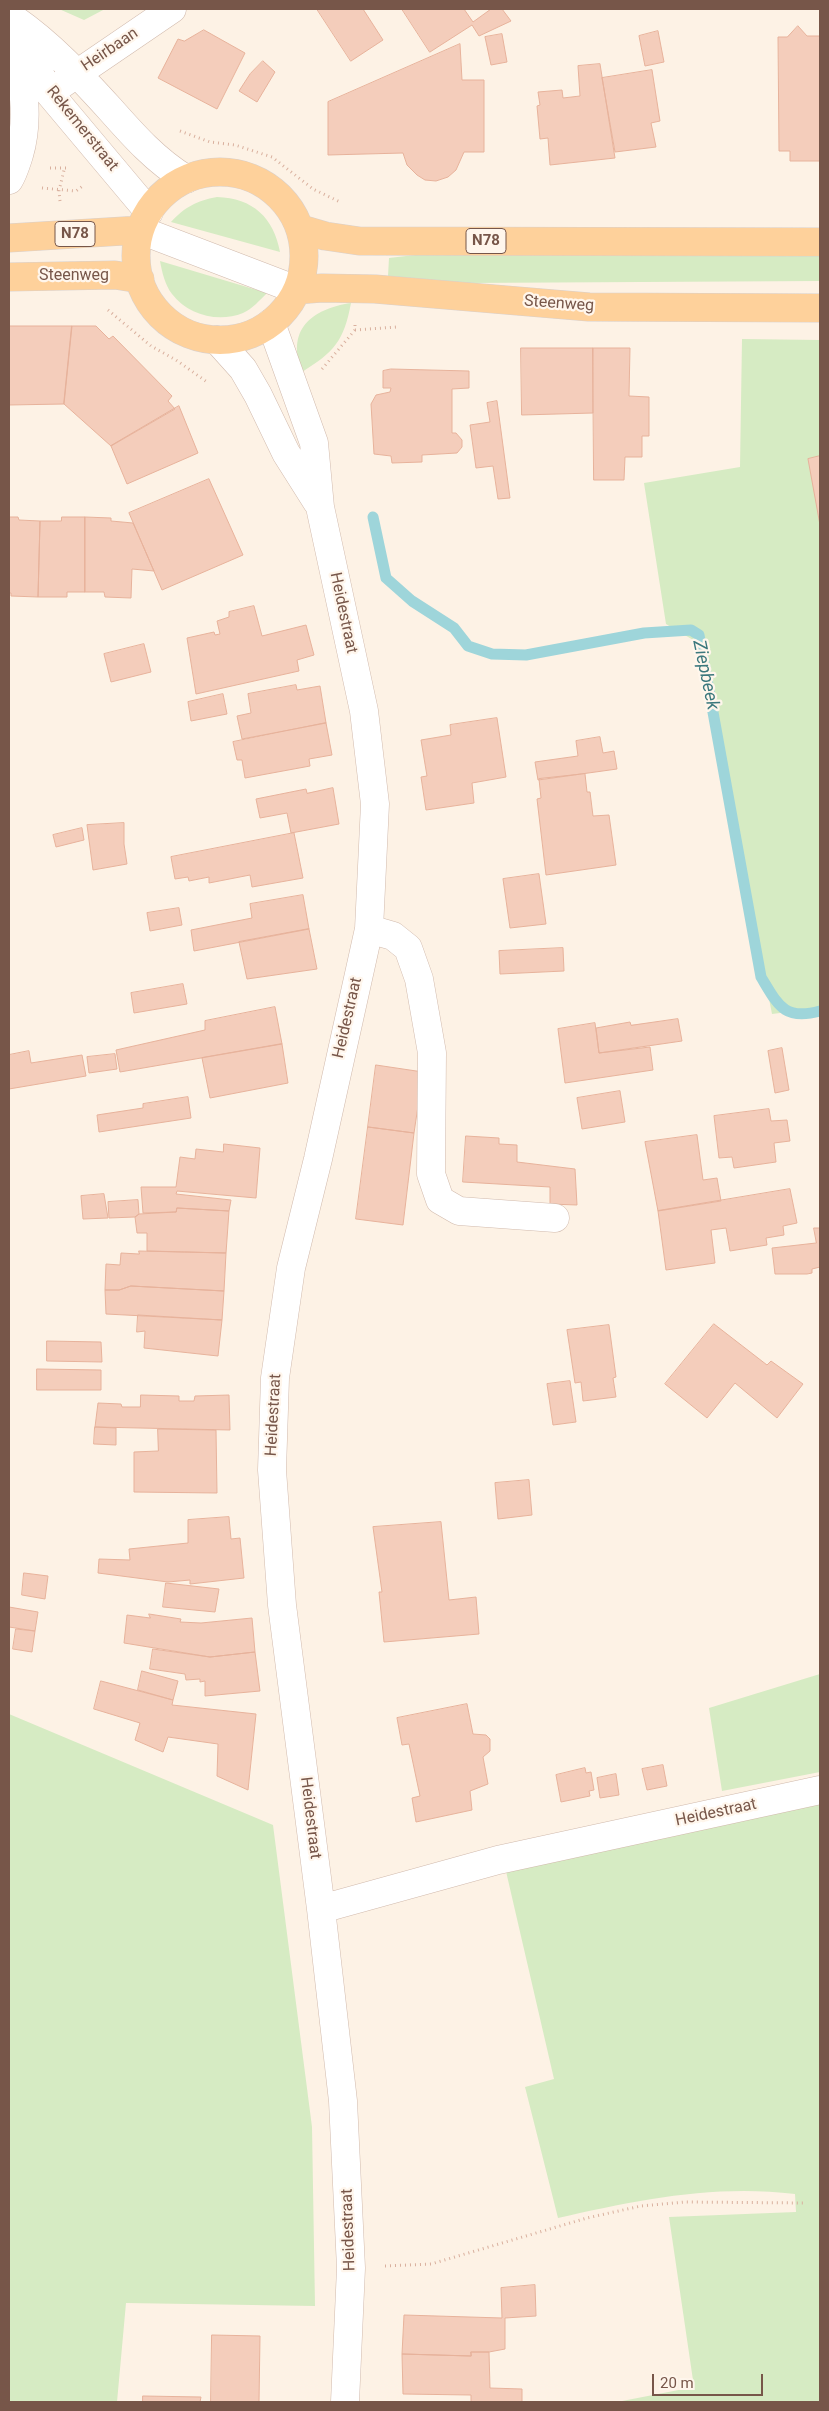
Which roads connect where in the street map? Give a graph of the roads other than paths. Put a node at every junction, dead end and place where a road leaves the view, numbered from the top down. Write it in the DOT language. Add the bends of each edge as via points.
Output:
graph roads {
  1 [pos="172,9"];
  2 [pos="9,15"];
  3 [pos="76,73"];
  4 [pos="50,94"];
  5 [pos="186,179"];
  6 [pos="9,180"];
  7 [pos="145,221"];
  8 [pos="300,229"];
  9 [pos="9,238"];
  10 [pos="820,242"];
  11 [pos="9,277"];
  12 [pos="140,279"];
  13 [pos="297,290"];
  14 [pos="820,308"];
  15 [pos="271,323"];
  16 [pos="217,340"];
  17 [pos="320,507"];
  18 [pos="368,928"];
  19 [pos="555,1218"];
  20 [pos="820,1790"];
  21 [pos="321,1909"];
  22 [pos="344,2402"];
  1 -- 3 [label="street, Heirbaan"];
  2 -- 3 [label="street, Rekemerstraat" via="38,35"];
  2 -- 4 [label="street, Rekemerstraat"];
  2 -- 6 [label="street, Rekemerstraat" via="26,105 23,140"];
  3 -- 4 [label="street, Heirbaan"];
  3 -- 5 [label="street, Rekemerstraat" via="139,141 168,168"];
  4 -- 7 [label="street, Rekemerstraat"];
  5 -- 7 [label="main road" via="159,198"];
  5 -- 8 [label="main road" via="208,172 254,178 274,191 290,208"];
  7 -- 9 [label="main road, N78" via="116,233"];
  7 -- 12 [label="main road" via="137,263"];
  7 -- 13 [label="street"];
  8 -- 10 [label="main road, N78" via="359,241"];
  8 -- 13 [label="main road" via="305,249"];
  11 -- 12 [label="main road, Steenweg" via="115,275"];
  12 -- 16 [label="main road" via="156,310 177,328"];
  13 -- 14 [label="main road, Steenweg" via="376,289 590,307"];
  13 -- 15 [label="main road"];
  15 -- 16 [label="main road" via="245,336"];
  15 -- 17 [label="street, Heidestraat" via="314,443"];
  16 -- 17 [label="street, Heidestraat" via="243,369 286,453"];
  17 -- 18 [label="street, Heidestraat" via="364,711 375,804"];
  18 -- 19 [label="street" via="393,936 408,948 419,979 432,1053 431,1174 440,1200 459,1211"];
  18 -- 21 [label="street, Heidestraat" via="291,1268 275,1378 272,1470 282,1605"];
  20 -- 21 [label="street, Heidestraat" via="498,1860"];
  21 -- 22 [label="street, Heidestraat" via="344,2101 352,2268"];
}
